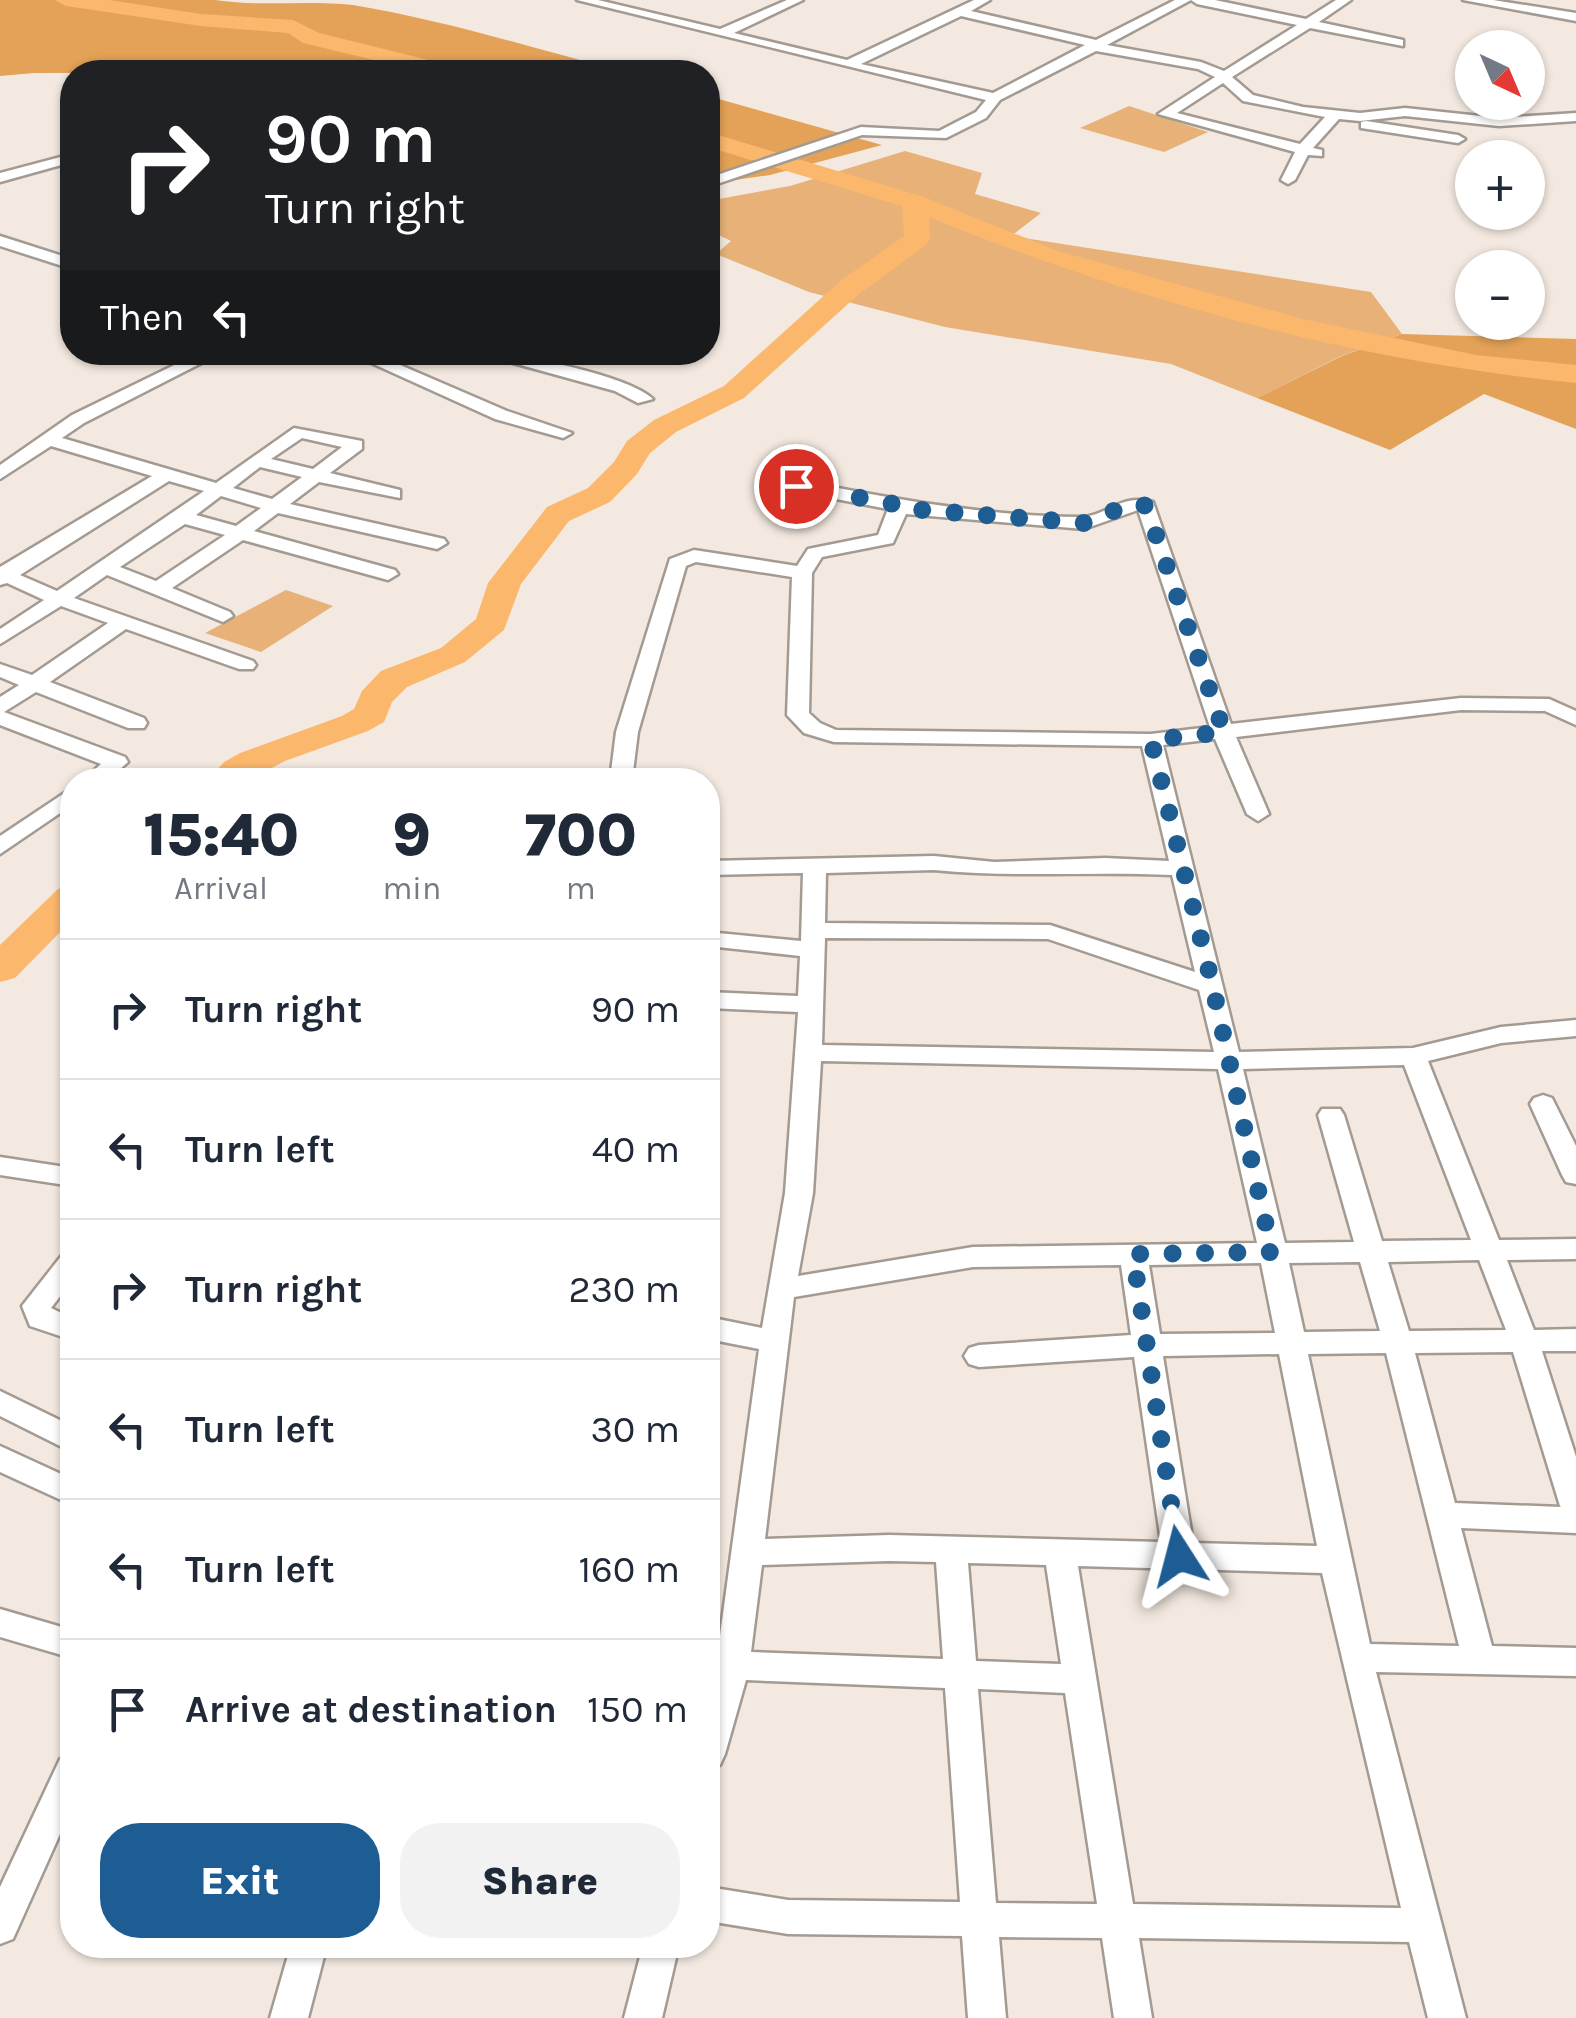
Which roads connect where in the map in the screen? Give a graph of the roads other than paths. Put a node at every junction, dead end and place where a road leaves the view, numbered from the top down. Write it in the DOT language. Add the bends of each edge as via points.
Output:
graph roads {
  1 [pos="583,0"];
  2 [pos="796,0"];
  3 [pos="984,0"];
  4 [pos="1185,0"];
  5 [pos="1197,0"];
  6 [pos="1346,0"];
  7 [pos="1469,0"];
  8 [pos="960,12"];
  9 [pos="1576,17"];
  10 [pos="1308,24"];
  11 [pos="724,33"];
  12 [pos="1114,35"];
  13 [pos="1071,37"];
  14 [pos="1398,43"];
  15 [pos="1094,45"];
  16 [pos="850,64"];
  17 [pos="1222,75"];
  18 [pos="995,97"];
  19 [pos="1333,117"];
  20 [pos="1576,117"];
  21 [pos="1458,139"];
  22 [pos="1310,151"];
  23 [pos="60,163"];
  24 [pos="0,178"];
  25 [pos="720,179"];
  26 [pos="1288,180"];
  27 [pos="0,241"];
  28 [pos="60,260"];
  29 [pos="189,365"];
  30 [pos="384,365"];
  31 [pos="532,365"];
  32 [pos="644,399"];
  33 [pos="563,433"];
  34 [pos="47,440"];
  35 [pos="0,448"];
  36 [pos="23,456"];
  37 [pos="258,461"];
  38 [pos="0,472"];
  39 [pos="319,475"];
  40 [pos="164,476"];
  41 [pos="796,486"];
  42 [pos="219,492"];
  43 [pos="393,494"];
  44 [pos="274,506"];
  45 [pos="898,508"];
  46 [pos="182,518"];
  47 [pos="240,532"];
  48 [pos="438,543"];
  49 [pos="106,568"];
  50 [pos="802,573"];
  51 [pos="388,574"];
  52 [pos="2,575"];
  53 [pos="157,589"];
  54 [pos="59,599"];
  55 [pos="222,616"];
  56 [pos="125,621"];
  57 [pos="0,638"];
  58 [pos="246,665"];
  59 [pos="0,670"];
  60 [pos="36,684"];
  61 [pos="0,707"];
  62 [pos="0,718"];
  63 [pos="1576,720"];
  64 [pos="136,723"];
  65 [pos="1224,732"];
  66 [pos="1151,740"];
  67 [pos="109,768"];
  68 [pos="622,768"];
  69 [pos="60,804"];
  70 [pos="1258,814"];
  71 [pos="0,846"];
  72 [pos="815,866"];
  73 [pos="720,868"];
  74 [pos="1182,868"];
  75 [pos="720,939"];
  76 [pos="811,940"];
  77 [pos="1213,986"];
  78 [pos="720,1001"];
  79 [pos="810,1006"];
  80 [pos="1576,1028"];
  81 [pos="809,1053"];
  82 [pos="1413,1056"];
  83 [pos="1228,1061"];
  84 [pos="1543,1104"];
  85 [pos="1331,1114"];
  86 [pos="0,1166"];
  87 [pos="60,1174"];
  88 [pos="1576,1175"];
  89 [pos="1489,1249"];
  90 [pos="1576,1249"];
  91 [pos="1272,1252"];
  92 [pos="1133,1254"];
  93 [pos="1371,1254"];
  94 [pos="60,1277"];
  95 [pos="781,1289"];
  96 [pos="60,1325"];
  97 [pos="720,1330"];
  98 [pos="774,1340"];
  99 [pos="1524,1340"];
  100 [pos="1576,1340"];
  101 [pos="1398,1342"];
  102 [pos="1291,1343"];
  103 [pos="1146,1345"];
  104 [pos="979,1356"];
  105 [pos="0,1402"];
  106 [pos="60,1434"];
  107 [pos="0,1458"];
  108 [pos="60,1487"];
  109 [pos="1576,1506"];
  110 [pos="1442,1515"];
  111 [pos="1576,1520"];
  112 [pos="951,1550"];
  113 [pos="747,1552"];
  114 [pos="1060,1552"];
  115 [pos="1179,1556"];
  116 [pos="1336,1560"];
  117 [pos="0,1622"];
  118 [pos="60,1640"];
  119 [pos="1356,1658"];
  120 [pos="1479,1660"];
  121 [pos="1576,1662"];
  122 [pos="733,1665"];
  123 [pos="960,1672"];
  124 [pos="1079,1679"];
  125 [pos="720,1711"];
  126 [pos="60,1796"];
  127 [pos="720,1906"];
  128 [pos="978,1917"];
  129 [pos="1115,1920"];
  130 [pos="1,1921"];
  131 [pos="1424,1924"];
  132 [pos="305,1958"];
  133 [pos="658,1958"];
  134 [pos="289,2018"];
  135 [pos="643,2018"];
  136 [pos="987,2018"];
  137 [pos="1133,2018"];
  138 [pos="1447,2018"];
  1 -- 11 [label="street"];
  2 -- 11 [label="street"];
  3 -- 8 [label="street"];
  4 -- 12 [label="street"];
  5 -- 10 [label="street"];
  6 -- 10 [label="street"];
  7 -- 9 [label="street"];
  8 -- 13 [label="street"];
  8 -- 16 [label="street"];
  10 -- 14 [label="street"];
  10 -- 17 [label="street"];
  11 -- 16 [label="street"];
  12 -- 13 [label="street"];
  12 -- 15 [label="street"];
  13 -- 15 [label="street"];
  15 -- 17 [label="street"];
  15 -- 18 [label="street"];
  16 -- 18 [label="street"];
  17 -- 19 [label="street" via="1234,90 1267,104"];
  17 -- 22 [label="street" via="1165,114"];
  18 -- 25 [label="street" via="982,115 941,136 862,131"];
  19 -- 20 [label="street"];
  19 -- 21 [label="street"];
  19 -- 22 [label="street"];
  22 -- 26 [label="street"];
  23 -- 24 [label="street"];
  27 -- 28 [label="street"];
  29 -- 34 [label="street"];
  30 -- 33 [label="street" via="501,415"];
  31 -- 32 [label="street"];
  34 -- 36 [label="street"];
  34 -- 40 [label="street"];
  35 -- 36 [label="street"];
  36 -- 38 [label="street"];
  37 -- 39 [label="street"];
  37 -- 39 [label="street" via="300,432 356,445"];
  37 -- 42 [label="street"];
  39 -- 43 [label="street"];
  39 -- 44 [label="street"];
  40 -- 42 [label="street"];
  40 -- 52 [label="street"];
  41 -- 45 [label="street"];
  42 -- 44 [label="street"];
  42 -- 46 [label="street"];
  44 -- 47 [label="street"];
  44 -- 48 [label="street"];
  45 -- 50 [label="street" via="886,538 816,553"];
  45 -- 65 [label="street" via="1084,523 1128,504 1146,506"];
  46 -- 47 [label="street"];
  46 -- 49 [label="street"];
  47 -- 51 [label="street"];
  47 -- 53 [label="street"];
  49 -- 53 [label="street"];
  49 -- 54 [label="street"];
  50 -- 66 [label="street" via="798,716 812,728 834,736"];
  50 -- 68 [label="street" via="694,556 677,563"];
  52 -- 54 [label="street"];
  53 -- 55 [label="street"];
  54 -- 56 [label="street"];
  54 -- 57 [label="street"];
  56 -- 58 [label="street"];
  56 -- 60 [label="street"];
  59 -- 60 [label="street"];
  60 -- 61 [label="street"];
  60 -- 64 [label="street"];
  62 -- 67 [label="street" via="116,762"];
  63 -- 65 [label="street" via="1549,706 1461,704"];
  65 -- 66 [label="street"];
  65 -- 70 [label="street"];
  66 -- 74 [label="street"];
  69 -- 71 [label="street"];
  72 -- 73 [label="street"];
  72 -- 74 [label="street"];
  72 -- 76 [label="street"];
  74 -- 77 [label="street"];
  75 -- 76 [label="street"];
  76 -- 77 [label="street" via="1050,932"];
  76 -- 79 [label="street"];
  77 -- 83 [label="street"];
  78 -- 79 [label="street"];
  79 -- 81 [label="street"];
  80 -- 82 [label="street" via="1501,1035"];
  81 -- 83 [label="street"];
  81 -- 95 [label="street" via="798,1193"];
  82 -- 83 [label="street"];
  82 -- 89 [label="street"];
  83 -- 91 [label="street"];
  84 -- 88 [label="street"];
  85 -- 93 [label="street"];
  86 -- 87 [label="street"];
  89 -- 90 [label="street"];
  89 -- 93 [label="street"];
  89 -- 99 [label="street"];
  91 -- 92 [label="street"];
  91 -- 93 [label="street"];
  91 -- 102 [label="street"];
  92 -- 95 [label="street" via="957,1259"];
  92 -- 103 [label="street"];
  93 -- 101 [label="street"];
  94 -- 96 [label="street" via="36,1306 40,1318"];
  95 -- 98 [label="street"];
  97 -- 98 [label="street"];
  98 -- 113 [label="street"];
  99 -- 100 [label="street"];
  99 -- 101 [label="street"];
  99 -- 109 [label="street"];
  101 -- 102 [label="street"];
  101 -- 110 [label="street"];
  102 -- 103 [label="street"];
  102 -- 116 [label="street"];
  103 -- 104 [label="street"];
  103 -- 115 [label="street"];
  105 -- 106 [label="street"];
  107 -- 108 [label="street"];
  110 -- 111 [label="street"];
  110 -- 120 [label="street"];
  112 -- 113 [label="street"];
  112 -- 114 [label="street"];
  112 -- 123 [label="street"];
  113 -- 122 [label="street"];
  114 -- 115 [label="street"];
  114 -- 124 [label="street"];
  115 -- 116 [label="street"];
  116 -- 119 [label="street"];
  117 -- 118 [label="street"];
  119 -- 120 [label="street"];
  119 -- 131 [label="street"];
  120 -- 121 [label="street"];
  122 -- 123 [label="street"];
  122 -- 125 [label="street"];
  123 -- 124 [label="street"];
  123 -- 128 [label="street"];
  124 -- 129 [label="street"];
  126 -- 130 [label="street"];
  127 -- 128 [label="street" via="788,1916"];
  128 -- 129 [label="street"];
  128 -- 136 [label="street"];
  129 -- 131 [label="street"];
  129 -- 137 [label="street"];
  131 -- 138 [label="street"];
  132 -- 134 [label="street"];
  133 -- 135 [label="street"];
}
